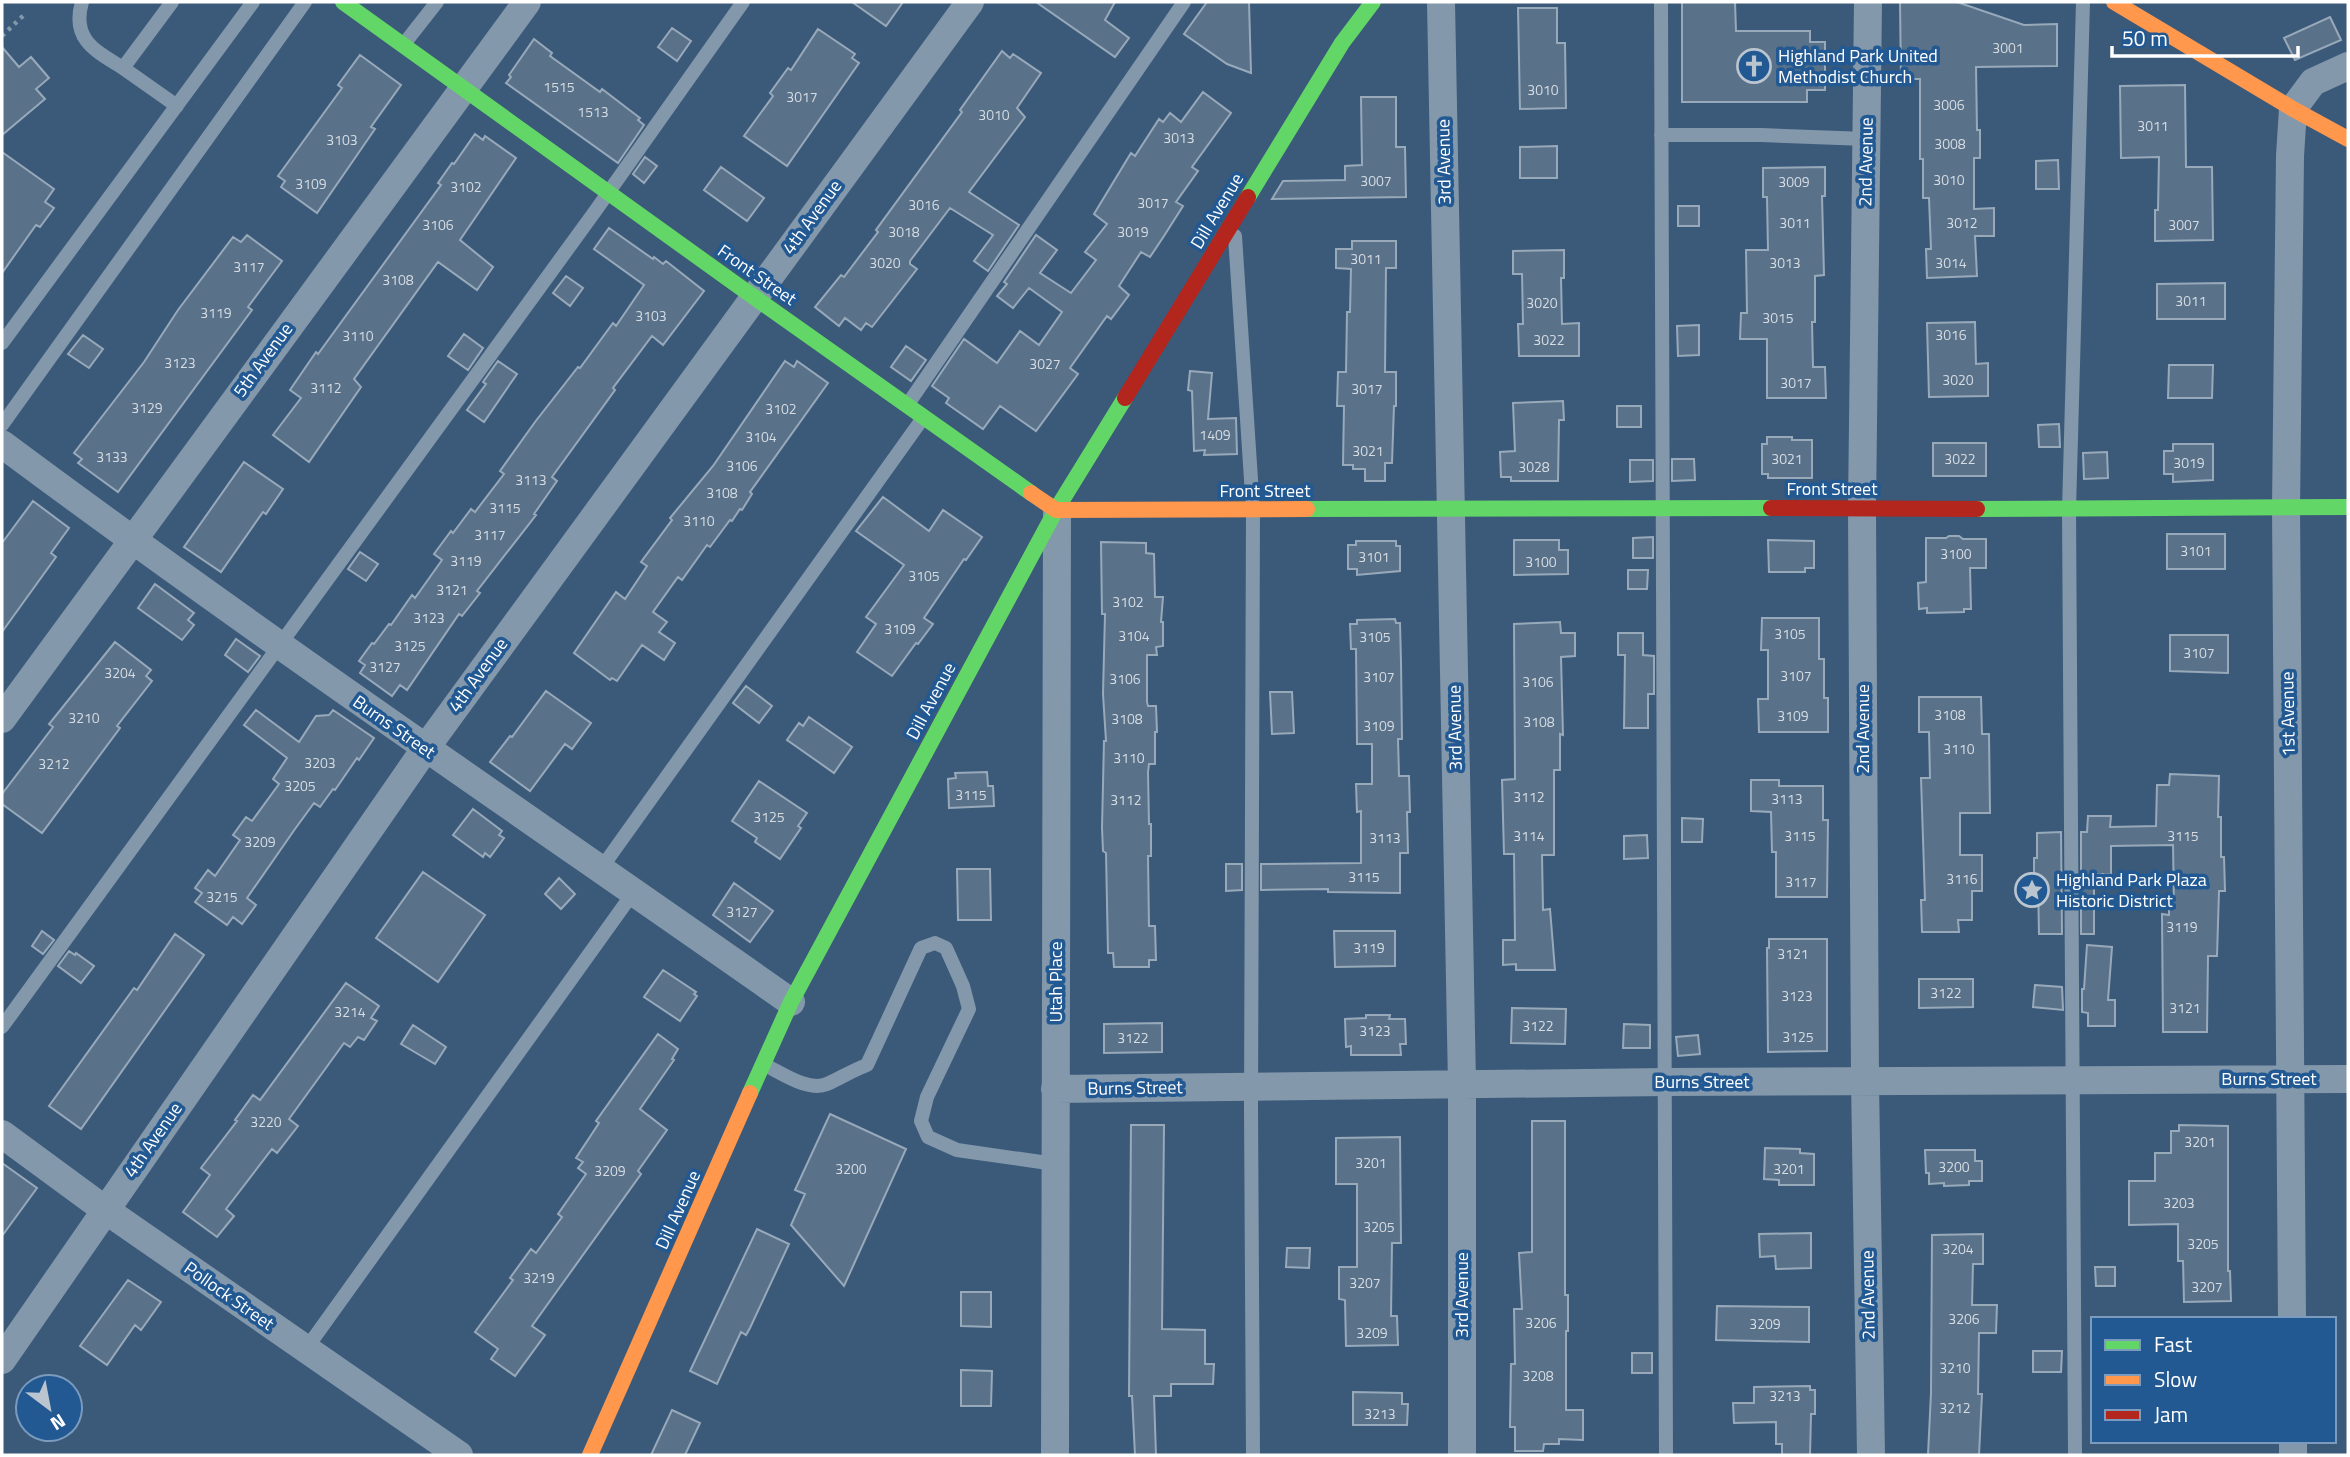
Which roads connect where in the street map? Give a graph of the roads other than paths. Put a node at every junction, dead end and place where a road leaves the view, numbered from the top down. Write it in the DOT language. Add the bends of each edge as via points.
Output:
graph roads {
  1 [pos="82,2"];
  2 [pos="172,2"];
  3 [pos="253,2"];
  4 [pos="305,2"];
  5 [pos="343,2"];
  6 [pos="437,2"];
  7 [pos="527,2"];
  8 [pos="743,2"];
  9 [pos="970,2"];
  10 [pos="1184,2"];
  11 [pos="1373,2"];
  12 [pos="1441,2"];
  13 [pos="1661,2"];
  14 [pos="1868,2"];
  15 [pos="2083,2"];
  16 [pos="2114,2"];
  17 [pos="403,46"];
  18 [pos="2348,66"];
  19 [pos="123,68"];
  20 [pos="462,89"];
  21 [pos="177,106"];
  22 [pos="2293,109"];
  23 [pos="1661,135"];
  24 [pos="1866,139"];
  25 [pos="2348,139"];
  26 [pos="608,193"];
  27 [pos="1234,220"];
  28 [pos="753,296"];
  29 [pos="2,343"];
  30 [pos="908,405"];
  31 [pos="924,417"];
  32 [pos="2,425"];
  33 [pos="2,444"];
  34 [pos="2348,507"];
  35 [pos="1862,508"];
  36 [pos="2286,508"];
  37 [pos="1663,509"];
  38 [pos="1056,510"];
  39 [pos="1253,510"];
  40 [pos="1452,510"];
  41 [pos="2069,510"];
  42 [pos="131,540"];
  43 [pos="278,645"];
  44 [pos="2,719"];
  45 [pos="425,749"];
  46 [pos="600,870"];
  47 [pos="633,893"];
  48 [pos="790,1002"];
  49 [pos="2,1027"];
  50 [pos="763,1064"];
  51 [pos="2291,1079"];
  52 [pos="2348,1079"];
  53 [pos="2074,1080"];
  54 [pos="1865,1081"];
  55 [pos="1666,1082"];
  56 [pos="1462,1084"];
  57 [pos="1251,1086"];
  58 [pos="1055,1088"];
  59 [pos="2,1134"];
  60 [pos="1055,1164"];
  61 [pos="104,1209"];
  62 [pos="2292,1317"];
  63 [pos="306,1349"];
  64 [pos="2,1360"];
  65 [pos="459,1455"];
  66 [pos="590,1455"];
  67 [pos="1055,1455"];
  68 [pos="1252,1455"];
  69 [pos="1462,1455"];
  70 [pos="1666,1455"];
  71 [pos="1871,1455"];
  72 [pos="2075,1455"];
  1 -- 19 [label="lane" via="84,40"];
  2 -- 19 [label="lane"];
  3 -- 21 [label="lane"];
  4 -- 32 [label="lane"];
  5 -- 17 [label="street, Front Street"];
  6 -- 17 [label="lane"];
  7 -- 20 [label="street, 5th Avenue"];
  8 -- 26 [label="lane"];
  9 -- 28 [label="street, 4th Avenue"];
  10 -- 30 [label="lane"];
  11 -- 27 [label="street, Dill Avenue" via="1342,43"];
  12 -- 40 [label="street, 3rd Avenue"];
  13 -- 23 [label="lane"];
  14 -- 24 [label="street, 2nd Avenue"];
  15 -- 41 [label="lane"];
  16 -- 22 [label="street"];
  17 -- 20 [label="street, Front Street"];
  18 -- 22 [label="street" via="2313,82"];
  19 -- 21 [label="lane"];
  20 -- 26 [label="street, Front Street"];
  20 -- 42 [label="street, 5th Avenue"];
  21 -- 29 [label="lane"];
  22 -- 25 [label="street"];
  22 -- 36 [label="street, 1st Avenue"];
  23 -- 24 [label="lane"];
  23 -- 37 [label="lane"];
  24 -- 35 [label="street, 2nd Avenue"];
  26 -- 28 [label="street, Front Street"];
  26 -- 43 [label="lane"];
  27 -- 38 [label="street, Dill Avenue"];
  27 -- 39 [label="lane"];
  28 -- 30 [label="street, Front Street"];
  28 -- 45 [label="street, 4th Avenue"];
  30 -- 31 [label="street, Front Street"];
  31 -- 38 [label="street, Front Street"];
  31 -- 46 [label="lane"];
  33 -- 42 [label="street, Burns Street"];
  34 -- 36 [label="street, Front Street"];
  35 -- 37 [label="street, Front Street"];
  35 -- 41 [label="street, Front Street"];
  35 -- 54 [label="street, 2nd Avenue"];
  36 -- 41 [label="street, Front Street"];
  36 -- 51 [label="street, 1st Avenue"];
  37 -- 40 [label="street, Front Street"];
  37 -- 55 [label="lane"];
  38 -- 39 [label="street, Front Street"];
  38 -- 48 [label="street, Dill Avenue"];
  38 -- 58 [label="street, Utah Place"];
  39 -- 40 [label="street, Front Street"];
  39 -- 57 [label="lane"];
  40 -- 56 [label="street, 3rd Avenue"];
  41 -- 53 [label="lane"];
  42 -- 43 [label="street, Burns Street"];
  42 -- 44 [label="street, 5th Avenue"];
  43 -- 45 [label="street, Burns Street"];
  43 -- 49 [label="lane"];
  45 -- 46 [label="street, Burns Street"];
  45 -- 61 [label="street, 4th Avenue"];
  46 -- 47 [label="street, Burns Street"];
  47 -- 48 [label="street, Burns Street"];
  47 -- 63 [label="lane"];
  48 -- 50 [label="street, Dill Avenue"];
  50 -- 60 [label="lane" via="811,1086 825,1085 867,1065 921,948 935,943 946,947 969,1009 927,1097 920,1121 928,1137 957,1150"];
  50 -- 66 [label="street, Dill Avenue"];
  51 -- 52 [label="street, Burns Street"];
  51 -- 53 [label="street, Burns Street"];
  51 -- 62 [label="street, 1st Avenue"];
  53 -- 54 [label="street, Burns Street"];
  53 -- 72 [label="lane"];
  54 -- 55 [label="street, Burns Street"];
  54 -- 71 [label="street, 2nd Avenue"];
  55 -- 56 [label="street, Burns Street"];
  55 -- 70 [label="lane"];
  56 -- 57 [label="street, Burns Street"];
  56 -- 69 [label="street, 3rd Avenue"];
  57 -- 58 [label="street, Burns Street"];
  57 -- 68 [label="lane"];
  58 -- 60 [label="street, Utah Place"];
  59 -- 61 [label="street, Pollock Street"];
  60 -- 67 [label="street, Utah Place"];
  61 -- 63 [label="street, Pollock Street"];
  61 -- 64 [label="street, 4th Avenue"];
  63 -- 65 [label="street, Pollock Street"];
}
